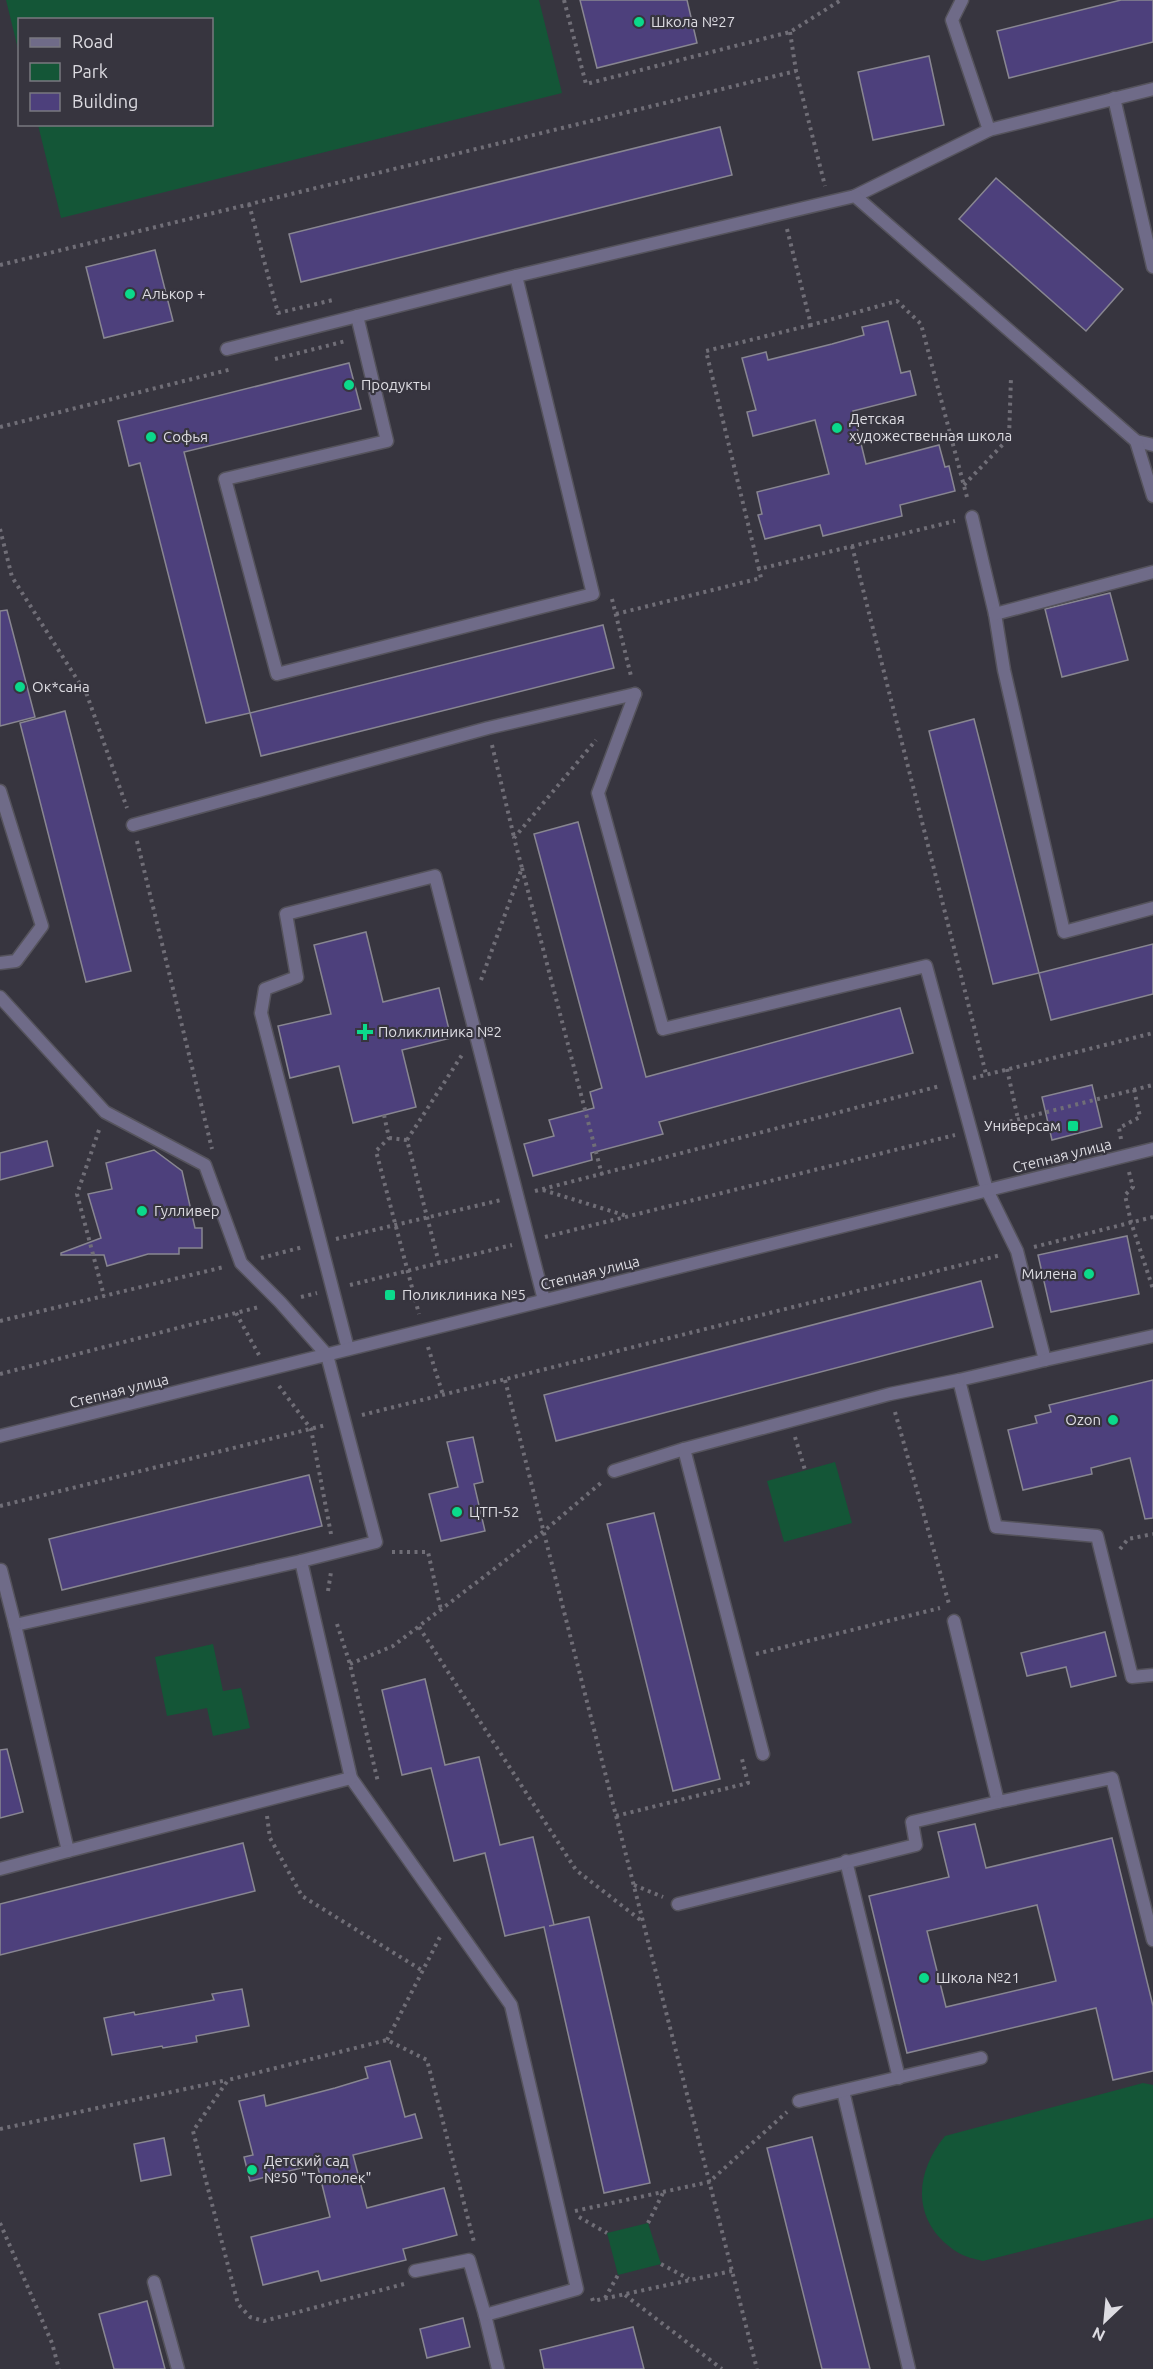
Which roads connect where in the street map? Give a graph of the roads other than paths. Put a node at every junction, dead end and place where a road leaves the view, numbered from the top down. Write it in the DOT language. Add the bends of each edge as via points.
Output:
graph roads {
  1 [pos="962,0"];
  2 [pos="1153,89"];
  3 [pos="1114,98"];
  4 [pos="989,130"];
  5 [pos="855,196"];
  6 [pos="1153,267"];
  7 [pos="516,276"];
  8 [pos="357,316"];
  9 [pos="227,349"];
  10 [pos="1136,441"];
  11 [pos="1153,445"];
  12 [pos="1153,496"];
  13 [pos="972,517"];
  14 [pos="1153,572"];
  15 [pos="995,614"];
  16 [pos="0,791"];
  17 [pos="133,825"];
  18 [pos="1153,909"];
  19 [pos="0,963"];
  20 [pos="0,997"];
  21 [pos="1153,1149"];
  22 [pos="987,1190"];
  23 [pos="544,1300"];
  24 [pos="1153,1336"];
  25 [pos="348,1349"];
  26 [pos="327,1355"];
  27 [pos="1045,1360"];
  28 [pos="959,1380"];
  29 [pos="0,1436"];
  30 [pos="684,1449"];
  31 [pos="614,1472"];
  32 [pos="301,1561"];
  33 [pos="1,1570"];
  34 [pos="954,1621"];
  35 [pos="15,1625"];
  36 [pos="1153,1675"];
  37 [pos="764,1754"];
  38 [pos="351,1778"];
  39 [pos="998,1802"];
  40 [pos="68,1851"];
  41 [pos="846,1861"];
  42 [pos="0,1869"];
  43 [pos="678,1904"];
  44 [pos="1153,1940"];
  45 [pos="981,2058"];
  46 [pos="899,2078"];
  47 [pos="843,2091"];
  48 [pos="799,2101"];
  49 [pos="415,2271"];
  50 [pos="154,2282"];
  51 [pos="485,2315"];
  52 [pos="178,2369"];
  53 [pos="498,2369"];
  54 [pos="909,2369"];
  1 -- 4 [label="street" via="952,20"];
  2 -- 3 [label="street"];
  3 -- 4 [label="street"];
  3 -- 6 [label="street"];
  4 -- 5 [label="street"];
  5 -- 7 [label="street"];
  5 -- 10 [label="street"];
  7 -- 8 [label="street"];
  7 -- 8 [label="street" via="594,594 278,674 225,479 387,441"];
  8 -- 9 [label="street"];
  10 -- 11 [label="street"];
  10 -- 12 [label="street"];
  13 -- 15 [label="street"];
  14 -- 15 [label="street"];
  15 -- 18 [label="street" via="1004,670 1064,932"];
  16 -- 19 [label="street" via="42,926 16,961"];
  17 -- 22 [label="street" via="489,728 635,693 598,794 663,1029 926,966"];
  20 -- 26 [label="street" via="105,1112 205,1165 241,1263"];
  21 -- 22 [label="street, Степная улица"];
  22 -- 23 [label="street, Степная улица"];
  22 -- 27 [label="street" via="1017,1251"];
  23 -- 25 [label="street, Степная улица"];
  23 -- 25 [label="street" via="435,876 286,914 297,977 265,989 261,1013"];
  24 -- 27 [label="street"];
  25 -- 26 [label="street, Степная улица"];
  26 -- 29 [label="street, Степная улица"];
  26 -- 32 [label="street" via="376,1542"];
  27 -- 28 [label="street"];
  28 -- 30 [label="street" via="890,1394"];
  28 -- 36 [label="street" via="996,1527 1097,1536 1132,1677"];
  30 -- 31 [label="street"];
  30 -- 37 [label="street"];
  32 -- 35 [label="street"];
  32 -- 38 [label="street"];
  33 -- 35 [label="street"];
  34 -- 39 [label="street"];
  35 -- 40 [label="street"];
  38 -- 40 [label="street"];
  38 -- 51 [label="street" via="511,2005 577,2289"];
  39 -- 41 [label="street" via="912,1822 916,1845"];
  39 -- 44 [label="street" via="1112,1778"];
  40 -- 42 [label="street"];
  41 -- 43 [label="street"];
  41 -- 46 [label="street"];
  45 -- 46 [label="street"];
  46 -- 47 [label="street"];
  47 -- 48 [label="street"];
  47 -- 54 [label="street"];
  49 -- 51 [label="street" via="469,2260"];
  50 -- 52 [label="street"];
  51 -- 53 [label="street"];
}
